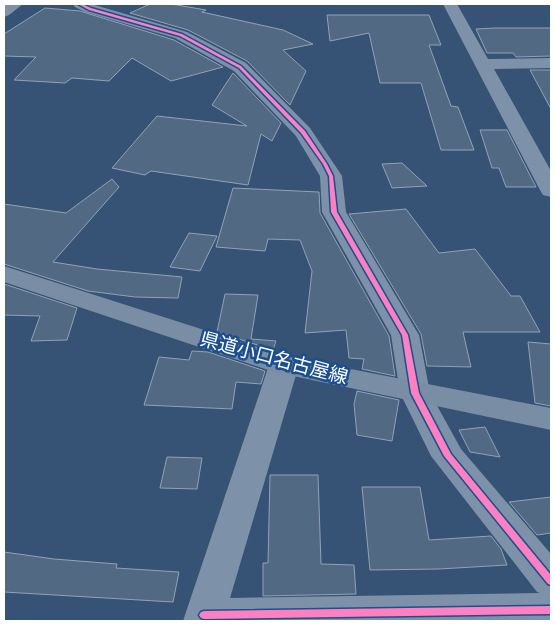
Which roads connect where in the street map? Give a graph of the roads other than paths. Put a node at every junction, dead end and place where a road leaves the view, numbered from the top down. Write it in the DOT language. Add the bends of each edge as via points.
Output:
graph roads {
  1 [pos="16,4"];
  2 [pos="80,4"];
  3 [pos="450,4"];
  4 [pos="4,12"];
  5 [pos="551,63"];
  6 [pos="483,64"];
  7 [pos="551,190"];
  8 [pos="4,274"];
  9 [pos="284,365"];
  10 [pos="415,393"];
  11 [pos="551,419"];
  12 [pos="551,582"];
  13 [pos="551,610"];
  14 [pos="204,618"];
  1 -- 4 [label="street"];
  2 -- 10 [label="street" via="181,35 240,67 303,132 331,176 334,212 405,335"];
  3 -- 6 [label="street"];
  5 -- 6 [label="street"];
  6 -- 7 [label="street"];
  8 -- 9 [label="main road, 県道小口名古屋線"];
  9 -- 10 [label="main road, 県道小口名古屋線"];
  9 -- 14 [label="street"];
  10 -- 11 [label="main road, 県道小口名古屋線"];
  10 -- 12 [label="street" via="448,456"];
  13 -- 14 [label="street"];
}
